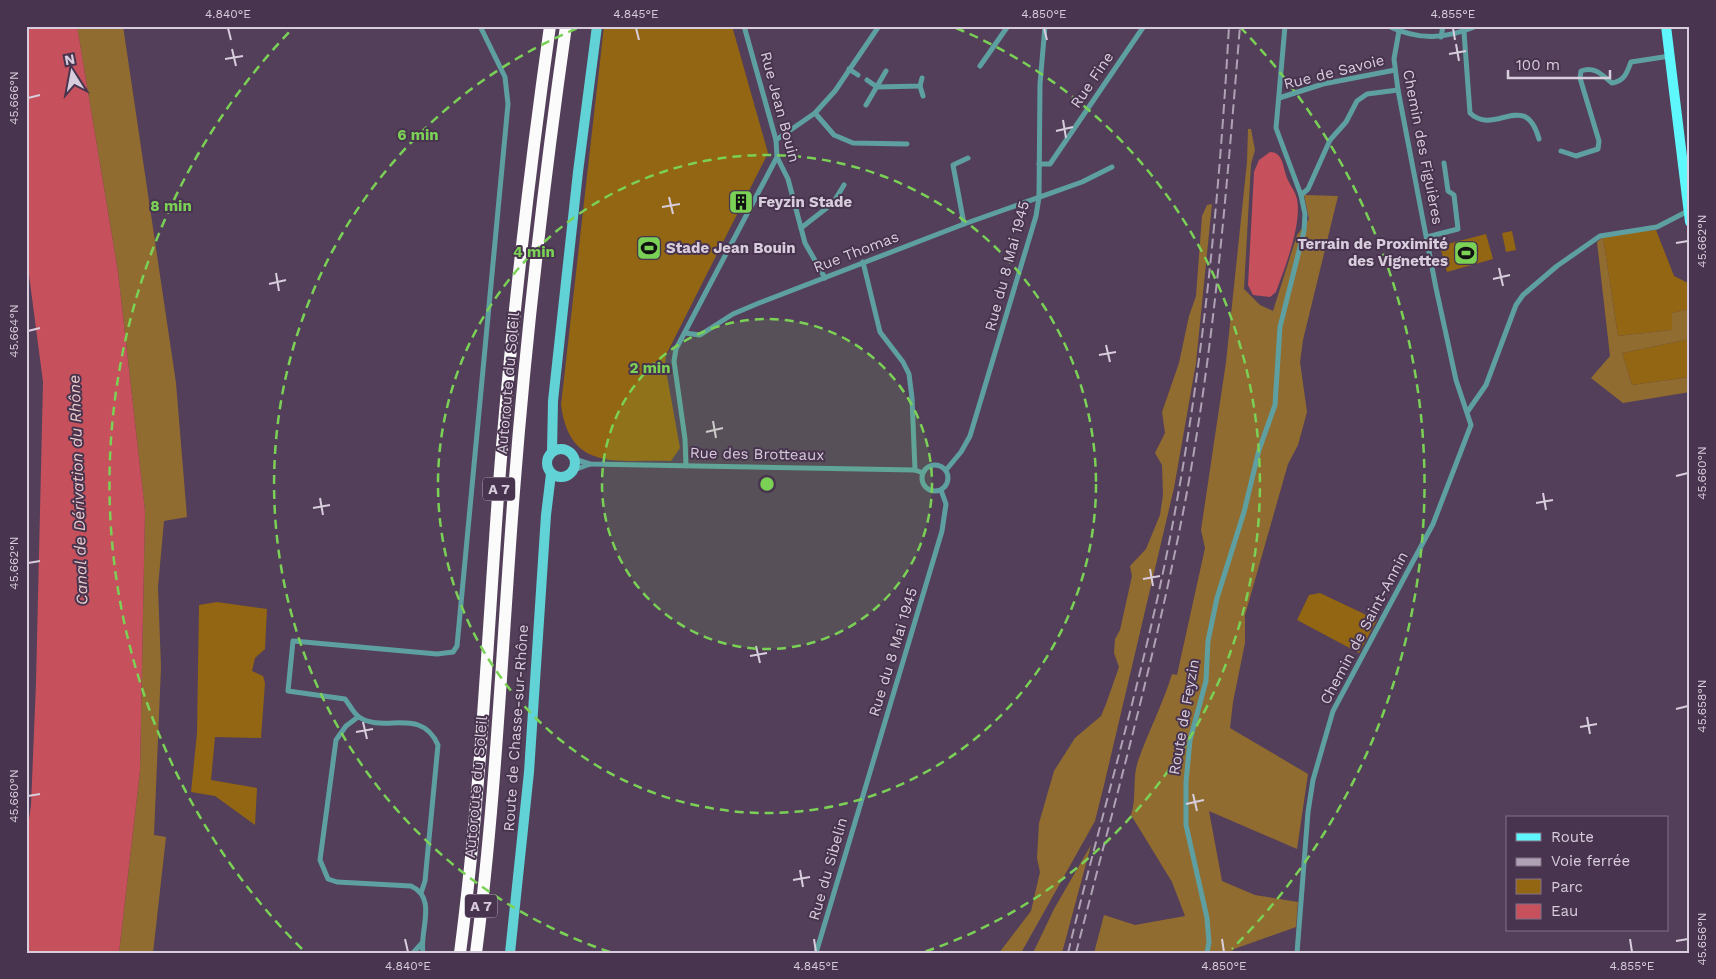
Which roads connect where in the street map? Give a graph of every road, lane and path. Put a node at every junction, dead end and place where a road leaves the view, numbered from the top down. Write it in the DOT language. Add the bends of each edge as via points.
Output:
graph roads {
  1 [pos="480,26"];
  2 [pos="550,26"];
  3 [pos="566,26"];
  4 [pos="597,26"];
  5 [pos="744,26"];
  6 [pos="880,26"];
  7 [pos="1008,26"];
  8 [pos="1045,26"];
  9 [pos="1144,26"];
  10 [pos="1284,26"];
  11 [pos="1388,26"];
  12 [pos="1443,26"];
  13 [pos="1477,26"];
  14 [pos="1666,26"];
  15 [pos="1399,32"];
  16 [pos="1464,32"];
  17 [pos="1441,38"];
  18 [pos="1670,56"];
  19 [pos="980,66"];
  20 [pos="850,69"];
  21 [pos="1395,70"];
  22 [pos="886,71"];
  23 [pos="858,75"];
  24 [pos="922,78"];
  25 [pos="867,80"];
  26 [pos="920,86"];
  27 [pos="877,87"];
  28 [pos="1398,90"];
  29 [pos="923,96"];
  30 [pos="1279,98"];
  31 [pos="866,105"];
  32 [pos="815,113"];
  33 [pos="1538,139"];
  34 [pos="776,140"];
  35 [pos="908,144"];
  36 [pos="1561,151"];
  37 [pos="777,157"];
  38 [pos="968,158"];
  39 [pos="1444,163"];
  40 [pos="1039,164"];
  41 [pos="1112,167"];
  42 [pos="844,185"];
  43 [pos="1302,195"];
  44 [pos="1039,197"];
  45 [pos="1689,216"];
  46 [pos="964,224"];
  47 [pos="801,228"];
  48 [pos="1427,237"];
  49 [pos="863,262"];
  50 [pos="825,278"];
  51 [pos="685,333"];
  52 [pos="1468,412"];
  53 [pos="553,420"];
  54 [pos="565,450"];
  55 [pos="552,452"];
  56 [pos="574,459"];
  57 [pos="590,464"];
  58 [pos="686,466"];
  59 [pos="574,470"];
  60 [pos="915,470"];
  61 [pos="946,470"];
  62 [pos="923,473"];
  63 [pos="552,474"];
  64 [pos="562,478"];
  65 [pos="941,490"];
  66 [pos="547,505"];
  67 [pos="358,717"];
  68 [pos="864,792"];
  69 [pos="421,893"];
  70 [pos="422,943"];
  71 [pos="413,953"];
  72 [pos="424,953"];
  73 [pos="460,953"];
  74 [pos="476,953"];
  75 [pos="510,953"];
  76 [pos="816,953"];
  77 [pos="1207,953"];
  78 [pos="1297,953"];
  1 -- 67 [label="street" via="505,77 508,104 457,646 446,655 293,641 288,690 345,699"];
  2 -- 73 [label="highway, Autoroute du Soleil / A 7" via="509,376 477,790"];
  3 -- 74 [label="highway, Autoroute du Soleil / A 7" via="528,334 492,793"];
  4 -- 53 [label="main road" via="578,172"];
  5 -- 34 [label="street, Rue Jean Bouin"];
  6 -- 20 [label="street"];
  7 -- 19 [label="street"];
  8 -- 40 [label="street, Rue du 8 Mai 1945"];
  9 -- 40 [label="street, Rue Fine" via="1050,164"];
  10 -- 30 [label="street, Route de Feyzin"];
  11 -- 15 [label="street"];
  12 -- 17 [label="street"];
  13 -- 16 [label="street"];
  14 -- 18 [label="main road"];
  15 -- 17 [label="street"];
  15 -- 21 [label="street, Chemin des Figuières"];
  16 -- 17 [label="street"];
  16 -- 33 [label="street" via="1470,113 1483,120 1523,115 1531,120"];
  18 -- 36 [label="street" via="1631,62 1624,78 1616,83 1595,69 1581,71 1580,78 1599,141 1598,149 1576,156"];
  18 -- 45 [label="main road"];
  20 -- 23 [label="street"];
  20 -- 32 [label="street"];
  21 -- 28 [label="street, Chemin des Figuières"];
  21 -- 30 [label="street, Rue de Savoie" via="1323,84"];
  22 -- 27 [label="street"];
  24 -- 26 [label="street"];
  25 -- 27 [label="street"];
  26 -- 27 [label="street"];
  26 -- 29 [label="street"];
  27 -- 31 [label="street"];
  28 -- 43 [label="street" via="1367,94 1357,101 1346,122 1330,140 1308,189"];
  28 -- 48 [label="street, Chemin des Figuières"];
  30 -- 43 [label="street, Route de Feyzin" via="1276,128"];
  32 -- 34 [label="street"];
  32 -- 35 [label="street" via="834,135 853,143"];
  34 -- 37 [label="street, Rue Jean Bouin"];
  37 -- 47 [label="street, Rue Jean Bouin" via="788,179"];
  37 -- 51 [label="street"];
  38 -- 46 [label="street" via="953,165"];
  39 -- 48 [label="street" via="1448,191 1454,196 1458,229"];
  40 -- 44 [label="street, Rue du 8 Mai 1945"];
  41 -- 44 [label="street, Rue Thomas"];
  42 -- 47 [label="street" via="833,203"];
  43 -- 77 [label="street, Route de Feyzin" via="1303,238 1280,327 1275,405 1259,450 1211,624 1206,682 1194,720 1187,761 1186,825 1207,918"];
  44 -- 46 [label="street, Rue Thomas"];
  44 -- 61 [label="street, Rue du 8 Mai 1945" via="970,436"];
  45 -- 52 [label="street" via="1657,226 1600,236 1523,295 1486,385"];
  46 -- 49 [label="street, Rue Thomas"];
  47 -- 50 [label="street, Rue Jean Bouin" via="805,243"];
  48 -- 52 [label="street, Chemin des Figuières" via="1456,380"];
  49 -- 50 [label="street, Rue Thomas"];
  49 -- 60 [label="street" via="880,332 902,362 911,385"];
  50 -- 51 [label="street, Rue Thomas" via="733,314 700,335"];
  51 -- 58 [label="street" via="676,348 674,361"];
  52 -- 78 [label="street, Chemin de Saint-Annin" via="1470,425 1433,524 1333,711 1313,780 1308,812"];
  53 -- 54 [label="main road"];
  53 -- 55 [label="main road"];
  54 -- 55 [label="main road"];
  54 -- 56 [label="main road"];
  55 -- 63 [label="main road" via="546,463"];
  56 -- 57 [label="street, Rue des Brotteaux"];
  56 -- 59 [label="main road"];
  57 -- 58 [label="street, Rue des Brotteaux"];
  57 -- 59 [label="street, Rue des Brotteaux"];
  58 -- 60 [label="street, Rue des Brotteaux"];
  59 -- 64 [label="main road"];
  60 -- 62 [label="street, Rue des Brotteaux"];
  61 -- 62 [label="street" via="932,465"];
  61 -- 65 [label="street" via="948,481"];
  62 -- 65 [label="street" via="922,481 926,487 932,491"];
  63 -- 64 [label="main road"];
  63 -- 66 [label="main road, Route de Chasse-sur-Rhône"];
  64 -- 66 [label="main road, Route de Chasse-sur-Rhône"];
  65 -- 68 [label="street, Rue du 8 Mai 1945" via="946,504 942,531"];
  66 -- 75 [label="main road, Route de Chasse-sur-Rhône" via="529,772"];
  67 -- 69 [label="street" via="425,727 438,745 426,881"];
  67 -- 69 [label="street" via="336,740 320,860 323,869 328,879 336,882 411,886"];
  68 -- 76 [label="street, Rue du Sibelin"];
  69 -- 70 [label="street" via="426,908"];
  70 -- 71 [label="street"];
  70 -- 72 [label="street"];
}
